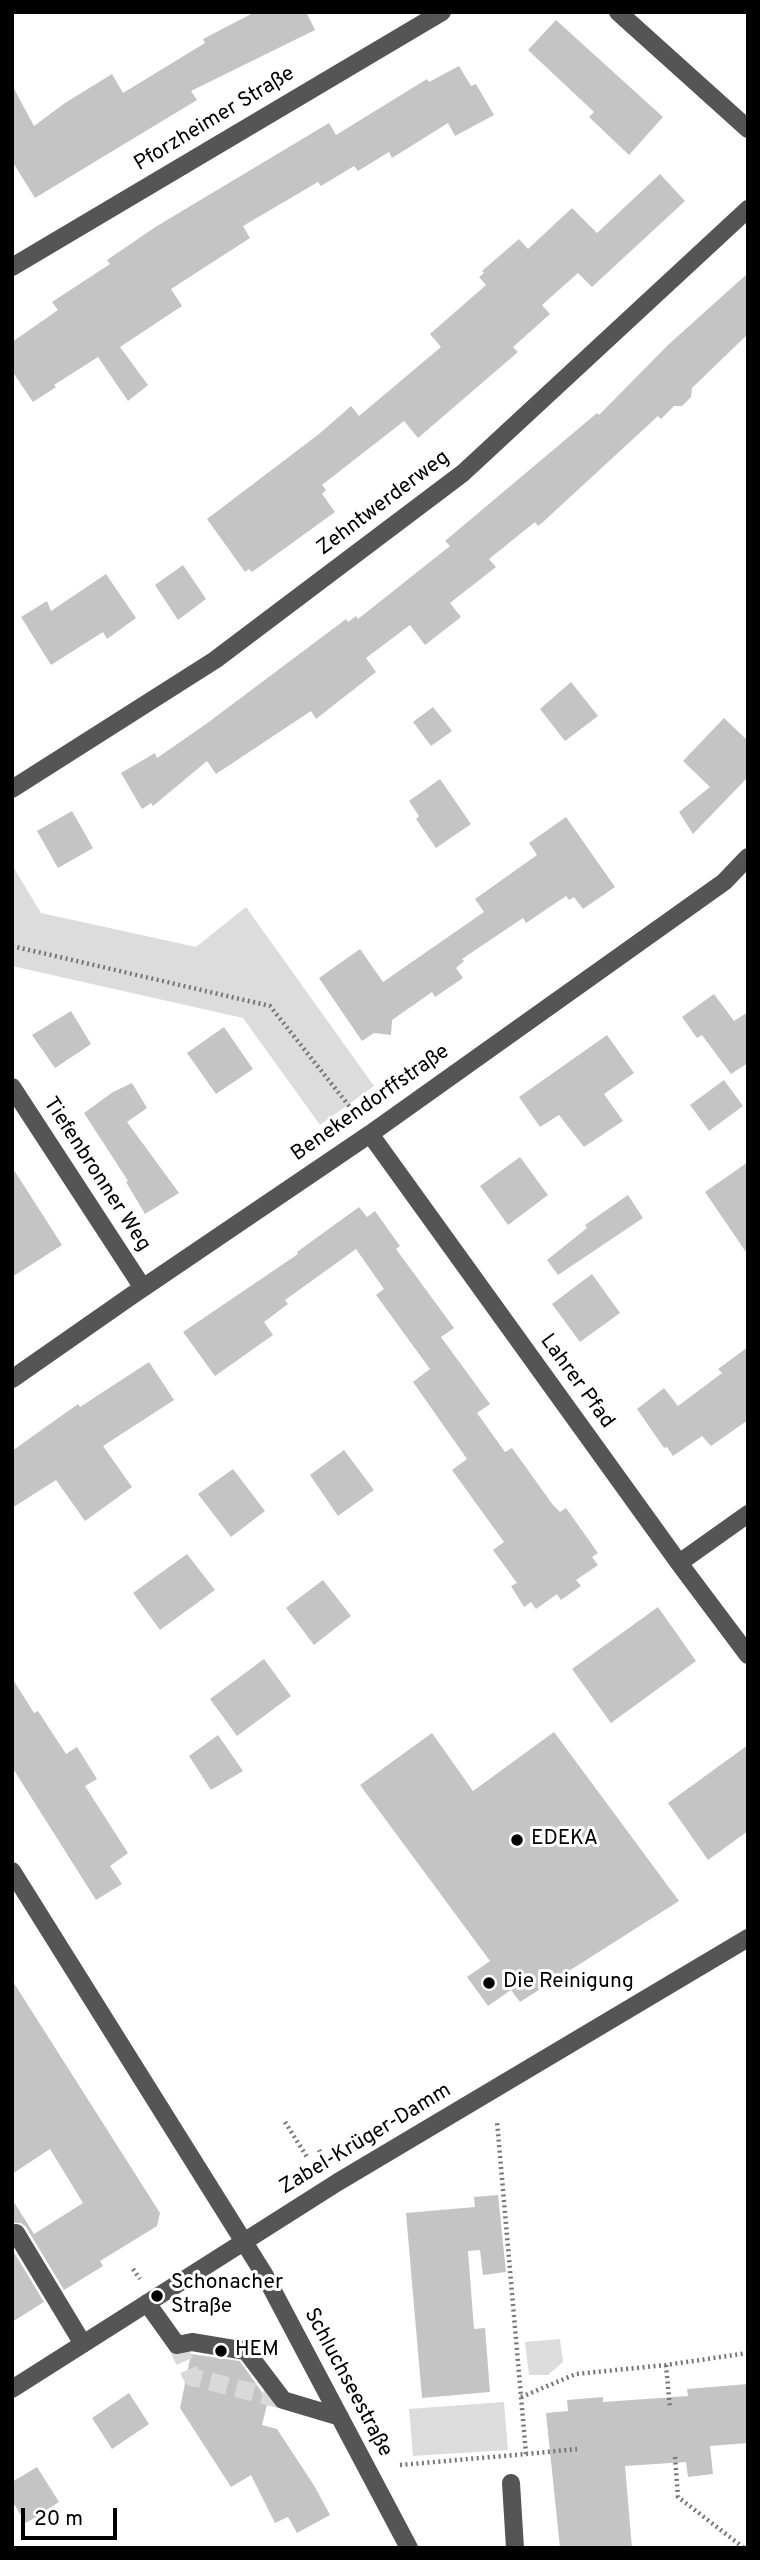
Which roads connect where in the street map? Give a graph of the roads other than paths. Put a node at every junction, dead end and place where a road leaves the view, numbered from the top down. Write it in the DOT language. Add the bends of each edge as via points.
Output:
graph roads {
  1 [pos="442,12"];
  2 [pos="618,12"];
  3 [pos="748,129"];
  4 [pos="748,209"];
  5 [pos="12,267"];
  6 [pos="12,789"];
  7 [pos="748,857"];
  8 [pos="12,1087"];
  9 [pos="370,1134"];
  10 [pos="142,1287"];
  11 [pos="12,1379"];
  12 [pos="748,1514"];
  13 [pos="679,1563"];
  14 [pos="748,1655"];
  15 [pos="12,1871"];
  16 [pos="748,1938"];
  17 [pos="16,2233"];
  18 [pos="243,2241"];
  19 [pos="147,2303"];
  20 [pos="83,2344"];
  21 [pos="12,2389"];
  22 [pos="340,2417"];
  23 [pos="512,2483"];
  24 [pos="409,2548"];
  25 [pos="515,2548"];
  1 -- 5 [label="street, Pforzheimer Straße"];
  2 -- 3 [label="street"];
  4 -- 6 [label="street, Zehntwerderweg" via="463,473 215,660"];
  7 -- 9 [label="street, Benekendorffstraße" via="724,882"];
  8 -- 10 [label="street, Tiefenbronner Weg"];
  9 -- 10 [label="street, Benekendorffstraße"];
  9 -- 13 [label="street, Lahrer Pfad"];
  10 -- 11 [label="street, Benekendorffstraße"];
  12 -- 13 [label="street"];
  13 -- 14 [label="street, Lahrer Pfad"];
  15 -- 18 [label="street"];
  16 -- 18 [label="street, Zabel-Krüger-Damm"];
  17 -- 20 [label="street"];
  18 -- 19 [label="street, Zabel-Krüger-Damm"];
  18 -- 22 [label="street, Schluchseestraße"];
  19 -- 20 [label="street, Zabel-Krüger-Damm"];
  19 -- 22 [label="street" via="177,2344 192,2342 246,2351 283,2400"];
  20 -- 21 [label="street, Zabel-Krüger-Damm"];
  22 -- 24 [label="street, Schluchseestraße"];
  23 -- 25 [label="street"];
}
